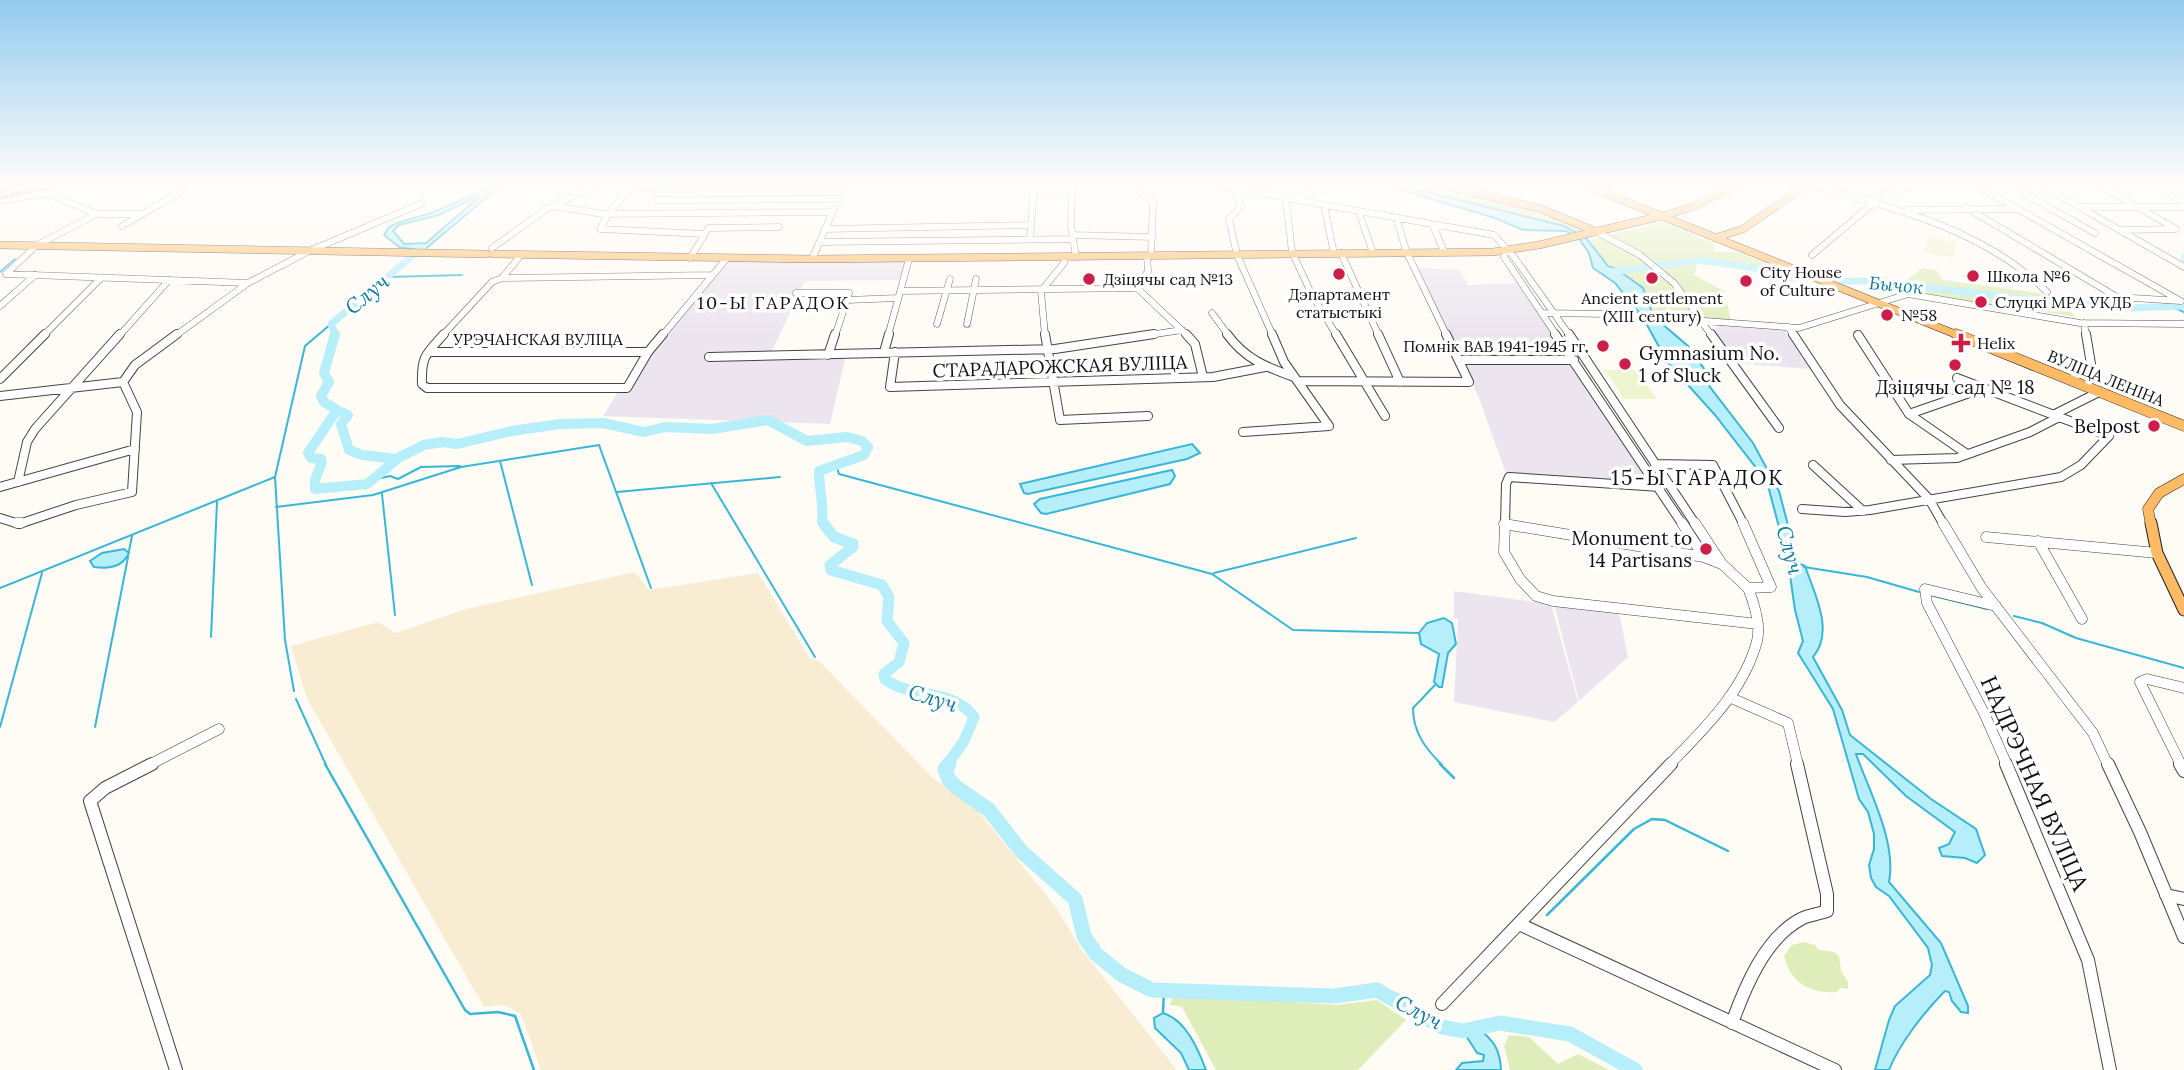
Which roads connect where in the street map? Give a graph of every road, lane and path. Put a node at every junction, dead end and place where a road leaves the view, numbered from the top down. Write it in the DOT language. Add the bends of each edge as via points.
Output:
graph roads {
  1 [pos="55,236"];
  2 [pos="345,236"];
  3 [pos="511,236"];
  4 [pos="704,236"];
  5 [pos="822,236"];
  6 [pos="1030,236"];
  7 [pos="1233,236"];
  8 [pos="1291,236"];
  9 [pos="1333,236"];
  10 [pos="1367,236"];
  11 [pos="1401,236"];
  12 [pos="1437,236"];
  13 [pos="1495,236"];
  14 [pos="1579,236"];
  15 [pos="1599,236"];
  16 [pos="1710,236"];
  17 [pos="1721,236"];
  18 [pos="1835,236"];
  19 [pos="1962,236"];
  20 [pos="2014,236"];
  21 [pos="2066,236"];
  22 [pos="2131,236"];
  23 [pos="1073,237"];
  24 [pos="1153,237"];
  25 [pos="1715,238"];
  26 [pos="1030,239"];
  27 [pos="820,242"];
  28 [pos="0,245"];
  29 [pos="37,245"];
  30 [pos="495,249"];
  31 [pos="1506,250"];
  32 [pos="309,251"];
  33 [pos="1444,252"];
  34 [pos="1338,253"];
  35 [pos="1373,253"];
  36 [pos="1406,253"];
  37 [pos="1294,254"];
  38 [pos="518,255"];
  39 [pos="1237,255"];
  40 [pos="1812,255"];
  41 [pos="1149,256"];
  42 [pos="1065,257"];
  43 [pos="1076,257"];
  44 [pos="690,258"];
  45 [pos="727,258"];
  46 [pos="812,259"];
  47 [pos="909,259"];
  48 [pos="2184,267"];
  49 [pos="35,275"];
  50 [pos="712,275"];
  51 [pos="101,278"];
  52 [pos="502,278"];
  53 [pos="950,279"];
  54 [pos="976,279"];
  55 [pos="169,281"];
  56 [pos="248,283"];
  57 [pos="1137,288"];
  58 [pos="946,291"];
  59 [pos="973,291"];
  60 [pos="1041,291"];
  61 [pos="2046,292"];
  62 [pos="796,293"];
  63 [pos="900,295"];
  64 [pos="847,300"];
  65 [pos="1876,302"];
  66 [pos="2183,302"];
  67 [pos="0,306"];
  68 [pos="1554,312"];
  69 [pos="1212,313"];
  70 [pos="1542,313"];
  71 [pos="1704,321"];
  72 [pos="2084,323"];
  73 [pos="937,324"];
  74 [pos="967,324"];
  75 [pos="2184,324"];
  76 [pos="1788,327"];
  77 [pos="1182,330"];
  78 [pos="1858,335"];
  79 [pos="1046,348"];
  80 [pos="429,352"];
  81 [pos="648,352"];
  82 [pos="884,352"];
  83 [pos="895,352"];
  84 [pos="828,355"];
  85 [pos="709,358"];
  86 [pos="1459,360"];
  87 [pos="1574,360"];
  88 [pos="1265,367"];
  89 [pos="1203,377"];
  90 [pos="1957,378"];
  91 [pos="0,379"];
  92 [pos="1297,379"];
  93 [pos="2070,380"];
  94 [pos="123,382"];
  95 [pos="1400,382"];
  96 [pos="1365,383"];
  97 [pos="1054,384"];
  98 [pos="73,388"];
  99 [pos="1984,388"];
  100 [pos="2099,392"];
  101 [pos="0,396"];
  102 [pos="1909,414"];
  103 [pos="1148,416"];
  104 [pos="1385,416"];
  105 [pos="2056,416"];
  106 [pos="2184,426"];
  107 [pos="1779,428"];
  108 [pos="1243,432"];
  109 [pos="135,449"];
  110 [pos="1967,454"];
  111 [pos="1891,460"];
  112 [pos="1655,464"];
  113 [pos="1813,465"];
  114 [pos="2184,479"];
  115 [pos="18,482"];
  116 [pos="0,487"];
  117 [pos="1660,487"];
  118 [pos="1929,499"];
  119 [pos="1801,509"];
  120 [pos="1863,511"];
  121 [pos="0,518"];
  122 [pos="1504,524"];
  123 [pos="1986,537"];
  124 [pos="2038,541"];
  125 [pos="2157,553"];
  126 [pos="1704,557"];
  127 [pos="1721,564"];
  128 [pos="1748,588"];
  129 [pos="1996,606"];
  130 [pos="2184,610"];
  131 [pos="2082,619"];
  132 [pos="1758,624"];
  133 [pos="2184,688"];
  134 [pos="1729,697"];
  135 [pos="219,729"];
  136 [pos="2184,771"];
  137 [pos="2166,895"];
  138 [pos="2184,899"];
  139 [pos="1519,924"];
  140 [pos="2184,937"];
  141 [pos="1442,1004"];
  142 [pos="1732,1023"];
  143 [pos="176,1070"];
  144 [pos="1835,1070"];
  145 [pos="2110,1070"];
  1 -- 29 [label="street"];
  2 -- 32 [label="street"];
  3 -- 30 [label="street"];
  4 -- 44 [label="street"];
  5 -- 27 [label="street"];
  6 -- 26 [label="street"];
  7 -- 39 [label="street"];
  8 -- 37 [label="street"];
  9 -- 34 [label="street"];
  10 -- 35 [label="street"];
  11 -- 36 [label="street"];
  12 -- 33 [label="street"];
  13 -- 31 [label="street"];
  14 -- 31 [label="main road"];
  15 -- 71 [label="street" via="1660,270"];
  16 -- 25 [label="main road, ВУЛІЦА ЛЕНІНА"];
  17 -- 25 [label="main road"];
  18 -- 40 [label="street"];
  19 -- 61 [label="street" via="2026,271"];
  20 -- 66 [label="street" via="2117,297"];
  21 -- 66 [label="street"];
  22 -- 48 [label="street"];
  23 -- 24 [label="street"];
  23 -- 26 [label="street"];
  23 -- 43 [label="street"];
  24 -- 41 [label="street"];
  25 -- 65 [label="main road, ВУЛІЦА ЛЕНІНА"];
  26 -- 27 [label="street"];
  27 -- 46 [label="street"];
  28 -- 29 [label="main road"];
  29 -- 32 [label="main road"];
  29 -- 49 [label="street" via="6,274"];
  30 -- 32 [label="main road" via="461,254"];
  30 -- 38 [label="main road"];
  31 -- 33 [label="main road"];
  31 -- 68 [label="street"];
  31 -- 70 [label="street" via="1504,257"];
  32 -- 56 [label="street"];
  33 -- 36 [label="main road"];
  34 -- 35 [label="main road"];
  34 -- 37 [label="main road"];
  34 -- 95 [label="street"];
  35 -- 36 [label="main road"];
  36 -- 86 [label="street"];
  37 -- 39 [label="main road"];
  37 -- 96 [label="street" via="1312,295"];
  38 -- 44 [label="main road"];
  38 -- 52 [label="street, УРЭЧАНСКАЯ ВУЛІЦА"];
  39 -- 41 [label="main road"];
  39 -- 92 [label="street" via="1284,362"];
  41 -- 43 [label="main road"];
  41 -- 57 [label="street" via="1148,271"];
  42 -- 43 [label="main road"];
  42 -- 47 [label="main road"];
  42 -- 60 [label="street"];
  44 -- 45 [label="main road"];
  45 -- 46 [label="main road"];
  45 -- 50 [label="street"];
  46 -- 47 [label="main road"];
  47 -- 63 [label="street"];
  49 -- 51 [label="street"];
  49 -- 67 [label="street"];
  50 -- 52 [label="street"];
  50 -- 81 [label="street"];
  51 -- 55 [label="street"];
  51 -- 91 [label="street"];
  52 -- 80 [label="street, УРЭЧАНСКАЯ ВУЛІЦА" via="492,282"];
  53 -- 58 [label="street"];
  54 -- 59 [label="street"];
  55 -- 56 [label="street"];
  55 -- 98 [label="street"];
  56 -- 94 [label="street" via="135,365"];
  57 -- 60 [label="street"];
  57 -- 77 [label="street"];
  58 -- 59 [label="street"];
  58 -- 63 [label="street"];
  58 -- 73 [label="street"];
  59 -- 60 [label="street"];
  59 -- 74 [label="street"];
  60 -- 79 [label="street"];
  62 -- 64 [label="street" via="849,293"];
  63 -- 64 [label="street"];
  63 -- 82 [label="street"];
  64 -- 84 [label="street"];
  65 -- 72 [label="street" via="1908,294"];
  65 -- 76 [label="street" via="1804,327"];
  65 -- 93 [label="main road, ВУЛІЦА ЛЕНІНА"];
  68 -- 70 [label="street"];
  68 -- 71 [label="street"];
  68 -- 112 [label="street"];
  69 -- 88 [label="street" via="1239,350"];
  70 -- 87 [label="street"];
  71 -- 76 [label="street"];
  71 -- 107 [label="street"];
  72 -- 75 [label="street"];
  72 -- 93 [label="street" via="2091,365"];
  76 -- 111 [label="street" via="1840,405"];
  77 -- 79 [label="street"];
  77 -- 89 [label="street" via="1195,344"];
  78 -- 102 [label="street"];
  79 -- 83 [label="street"];
  79 -- 97 [label="street"];
  80 -- 81 [label="street, УРЭЧАНСКАЯ ВУЛІЦА"];
  80 -- 81 [label="street, УРЭЧАНСКАЯ ВУЛІЦА" via="421,363 422,384 427,388 627,387"];
  82 -- 83 [label="street"];
  82 -- 84 [label="street"];
  83 -- 97 [label="street, СТАРАДАРОЖСКАЯ ВУЛІЦА" via="890,387"];
  84 -- 85 [label="street"];
  86 -- 87 [label="street"];
  86 -- 95 [label="street" via="1469,382"];
  87 -- 117 [label="street"];
  88 -- 89 [label="street, СТАРАДАРОЖСКАЯ ВУЛІЦА"];
  88 -- 92 [label="street"];
  89 -- 97 [label="street, СТАРАДАРОЖСКАЯ ВУЛІЦА"];
  90 -- 99 [label="street"];
  92 -- 96 [label="street"];
  92 -- 108 [label="street" via="1329,426"];
  93 -- 100 [label="main road, ВУЛІЦА ЛЕНІНА"];
  94 -- 98 [label="street"];
  94 -- 109 [label="street" via="137,412"];
  95 -- 96 [label="street"];
  96 -- 104 [label="street"];
  97 -- 103 [label="street" via="1060,419"];
  98 -- 101 [label="street"];
  98 -- 115 [label="street" via="27,442"];
  99 -- 102 [label="street"];
  99 -- 105 [label="street"];
  100 -- 105 [label="street"];
  100 -- 106 [label="main road, ВУЛІЦА ЛЕНІНА"];
  102 -- 110 [label="street"];
  105 -- 110 [label="street" via="2030,432"];
  105 -- 118 [label="street" via="2109,436 2071,474"];
  109 -- 115 [label="street"];
  109 -- 121 [label="street" via="132,492 19,524"];
  110 -- 111 [label="street" via="1941,460"];
  111 -- 118 [label="street"];
  112 -- 127 [label="street"];
  112 -- 128 [label="street" via="1715,466 1771,587"];
  113 -- 120 [label="street"];
  114 -- 125 [label="main road" via="2148,505"];
  115 -- 116 [label="street"];
  117 -- 122 [label="street" via="1509,477"];
  117 -- 126 [label="street"];
  118 -- 120 [label="street"];
  118 -- 129 [label="street"];
  119 -- 120 [label="street"];
  122 -- 126 [label="street"];
  122 -- 132 [label="street" via="1504,552 1536,596"];
  123 -- 124 [label="street"];
  124 -- 125 [label="street"];
  124 -- 131 [label="street"];
  125 -- 130 [label="main road"];
  126 -- 127 [label="street"];
  127 -- 128 [label="street"];
  128 -- 132 [label="street"];
  129 -- 137 [label="street" via="2096,739"];
  129 -- 145 [label="street, НАДРЭЧНАЯ ВУЛІЦА" via="1925,589 1927,603 1983,713 2083,947"];
  132 -- 134 [label="street" via="1748,666"];
  133 -- 136 [label="street" via="2147,679 2140,682"];
  134 -- 139 [label="street"];
  134 -- 142 [label="street" via="1788,723 1823,868 1827,911 1801,919 1777,937 1743,993"];
  135 -- 143 [label="street" via="105,788 90,801"];
  137 -- 138 [label="street"];
  137 -- 140 [label="street"];
  139 -- 141 [label="street"];
  139 -- 142 [label="street"];
  142 -- 144 [label="street"];
}
